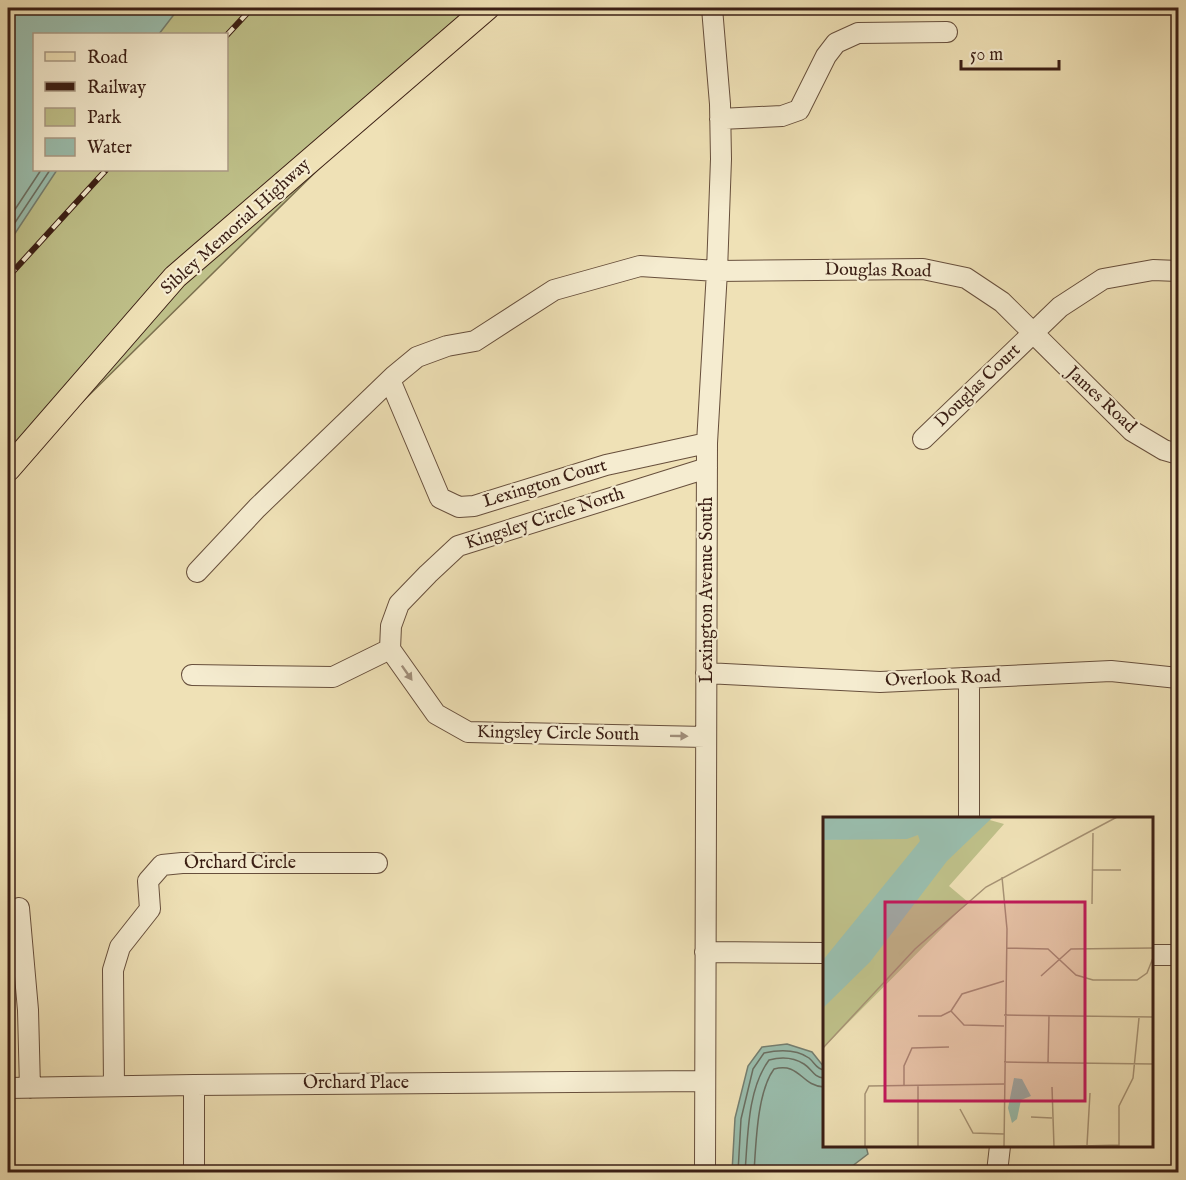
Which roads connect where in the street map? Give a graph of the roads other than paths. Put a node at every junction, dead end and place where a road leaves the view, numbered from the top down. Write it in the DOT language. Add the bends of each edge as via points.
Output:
graph roads {
  1 [pos="487,8"];
  2 [pos="712,8"];
  3 [pos="947,32"];
  4 [pos="720,119"];
  5 [pos="717,271"];
  6 [pos="1179,271"];
  7 [pos="1032,333"];
  8 [pos="390,380"];
  9 [pos="923,438"];
  10 [pos="707,443"];
  11 [pos="1179,454"];
  12 [pos="707,468"];
  13 [pos="8,469"];
  14 [pos="197,572"];
  15 [pos="390,649"];
  16 [pos="706,673"];
  17 [pos="192,675"];
  18 [pos="969,678"];
  19 [pos="1179,678"];
  20 [pos="705,737"];
  21 [pos="969,817"];
  22 [pos="377,862"];
  23 [pos="19,908"];
  24 [pos="705,952"];
  25 [pos="823,953"];
  26 [pos="1153,955"];
  27 [pos="1179,955"];
  28 [pos="705,1081"];
  29 [pos="194,1085"];
  30 [pos="114,1086"];
  31 [pos="8,1088"];
  32 [pos="30,1088"];
  33 [pos="1000,1147"];
  34 [pos="194,1173"];
  35 [pos="705,1173"];
  36 [pos="997,1173"];
  1 -- 13 [label="main road, Sibley Memorial Highway" via="175,277"];
  2 -- 4 [label="street, Lexington Avenue South"];
  3 -- 4 [label="street" via="858,33 836,43 826,56 799,110 782,116"];
  4 -- 5 [label="street, Lexington Avenue South"];
  5 -- 7 [label="street, Douglas Road" via="934,271 966,278 1002,302"];
  5 -- 8 [label="street, Douglas Road" via="640,266 554,290 475,341 417,357"];
  5 -- 10 [label="street, Lexington Avenue South"];
  6 -- 7 [label="street" via="1153,270 1103,279 1060,307"];
  7 -- 9 [label="street, Douglas Court"];
  7 -- 11 [label="street, James Road" via="1132,431 1164,450"];
  8 -- 10 [label="street, Lexington Court" via="440,498 459,507 474,506 606,465"];
  8 -- 14 [label="street, Douglas Road" via="256,508"];
  10 -- 12 [label="street, Lexington Avenue South"];
  12 -- 15 [label="street, Kingsley Circle North" via="459,546 399,604 391,626"];
  12 -- 16 [label="street, Lexington Avenue South"];
  15 -- 17 [label="street" via="333,677"];
  15 -- 20 [label="street, Kingsley Circle South, one-way" via="436,714 468,732"];
  16 -- 18 [label="street, Overlook Road" via="880,682"];
  16 -- 20 [label="street, Lexington Avenue South"];
  18 -- 19 [label="street, Overlook Road" via="1111,671"];
  18 -- 21 [label="street"];
  20 -- 24 [label="street, Lexington Avenue South"];
  22 -- 30 [label="street, Orchard Circle" via="162,865 148,881 150,909 120,947 113,970"];
  23 -- 32 [label="street"];
  24 -- 25 [label="street"];
  24 -- 28 [label="street, Lexington Avenue South"];
  26 -- 27 [label="street"];
  28 -- 29 [label="street, Orchard Place"];
  28 -- 35 [label="street, Lexington Avenue South"];
  29 -- 30 [label="street, Orchard Place"];
  29 -- 34 [label="street"];
  30 -- 32 [label="street, Orchard Place"];
  31 -- 32 [label="street, Orchard Place"];
  33 -- 36 [label="street"];
}
